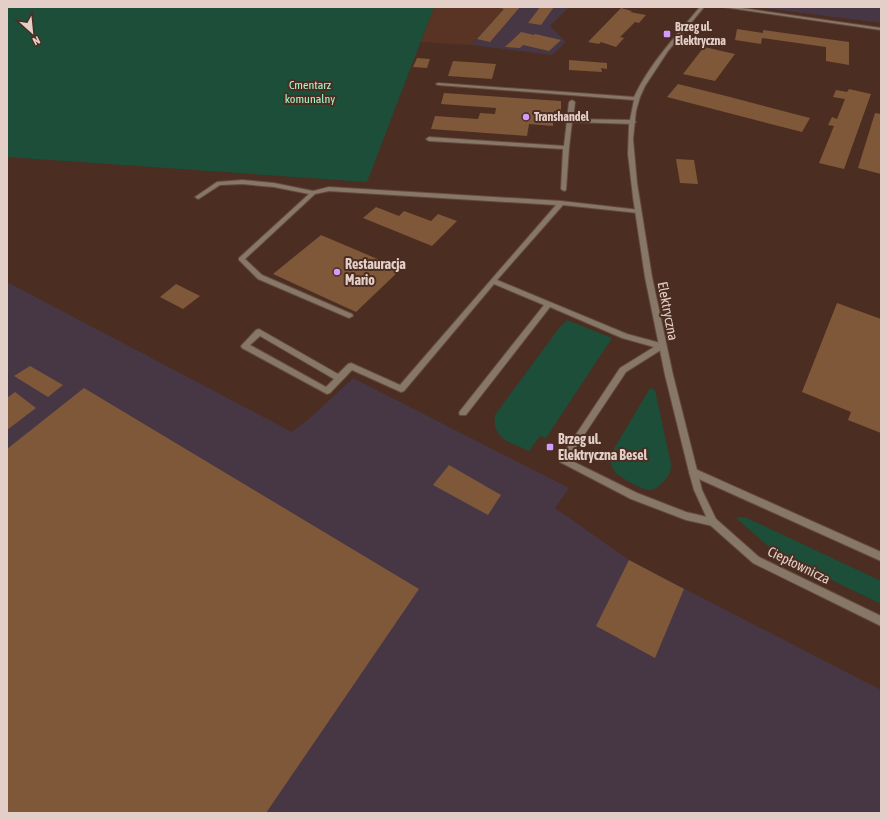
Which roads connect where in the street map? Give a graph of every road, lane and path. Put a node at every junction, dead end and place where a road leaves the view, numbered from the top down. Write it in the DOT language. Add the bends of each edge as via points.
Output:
graph roads {
  1 [pos="702,7"];
  2 [pos="725,7"];
  3 [pos="881,28"];
  4 [pos="438,84"];
  5 [pos="637,99"];
  6 [pos="572,102"];
  7 [pos="570,120"];
  8 [pos="633,122"];
  9 [pos="429,139"];
  10 [pos="566,148"];
  11 [pos="564,189"];
  12 [pos="313,193"];
  13 [pos="198,197"];
  14 [pos="561,204"];
  15 [pos="638,211"];
  16 [pos="493,281"];
  17 [pos="549,304"];
  18 [pos="348,316"];
  19 [pos="661,346"];
  20 [pos="339,378"];
  21 [pos="463,412"];
  22 [pos="693,472"];
  23 [pos="713,522"];
  24 [pos="881,557"];
  25 [pos="881,621"];
  1 -- 5 [label="street, Elektryczna" via="645,80"];
  2 -- 3 [label="street"];
  4 -- 5 [label="street"];
  5 -- 8 [label="street, Elektryczna"];
  6 -- 7 [label="street"];
  7 -- 8 [label="street"];
  7 -- 10 [label="street"];
  8 -- 15 [label="street, Elektryczna" via="630,155"];
  9 -- 10 [label="street"];
  10 -- 11 [label="street"];
  12 -- 13 [label="street" via="274,184 242,182 219,183"];
  12 -- 14 [label="street" via="329,189"];
  12 -- 18 [label="street" via="241,259 260,277"];
  14 -- 15 [label="street"];
  14 -- 16 [label="street"];
  15 -- 19 [label="street, Elektryczna"];
  16 -- 17 [label="street"];
  16 -- 20 [label="street" via="401,389 351,366"];
  17 -- 19 [label="street" via="625,336"];
  17 -- 21 [label="street"];
  19 -- 22 [label="street, Elektryczna"];
  19 -- 23 [label="street" via="623,370 563,460 634,496 686,516"];
  20 -- 20 [label="street" via="259,332 245,346 327,391"];
  22 -- 23 [label="street, Elektryczna" via="698,490"];
  22 -- 24 [label="street"];
  23 -- 25 [label="street, Ciepłownicza" via="756,560"];
}
